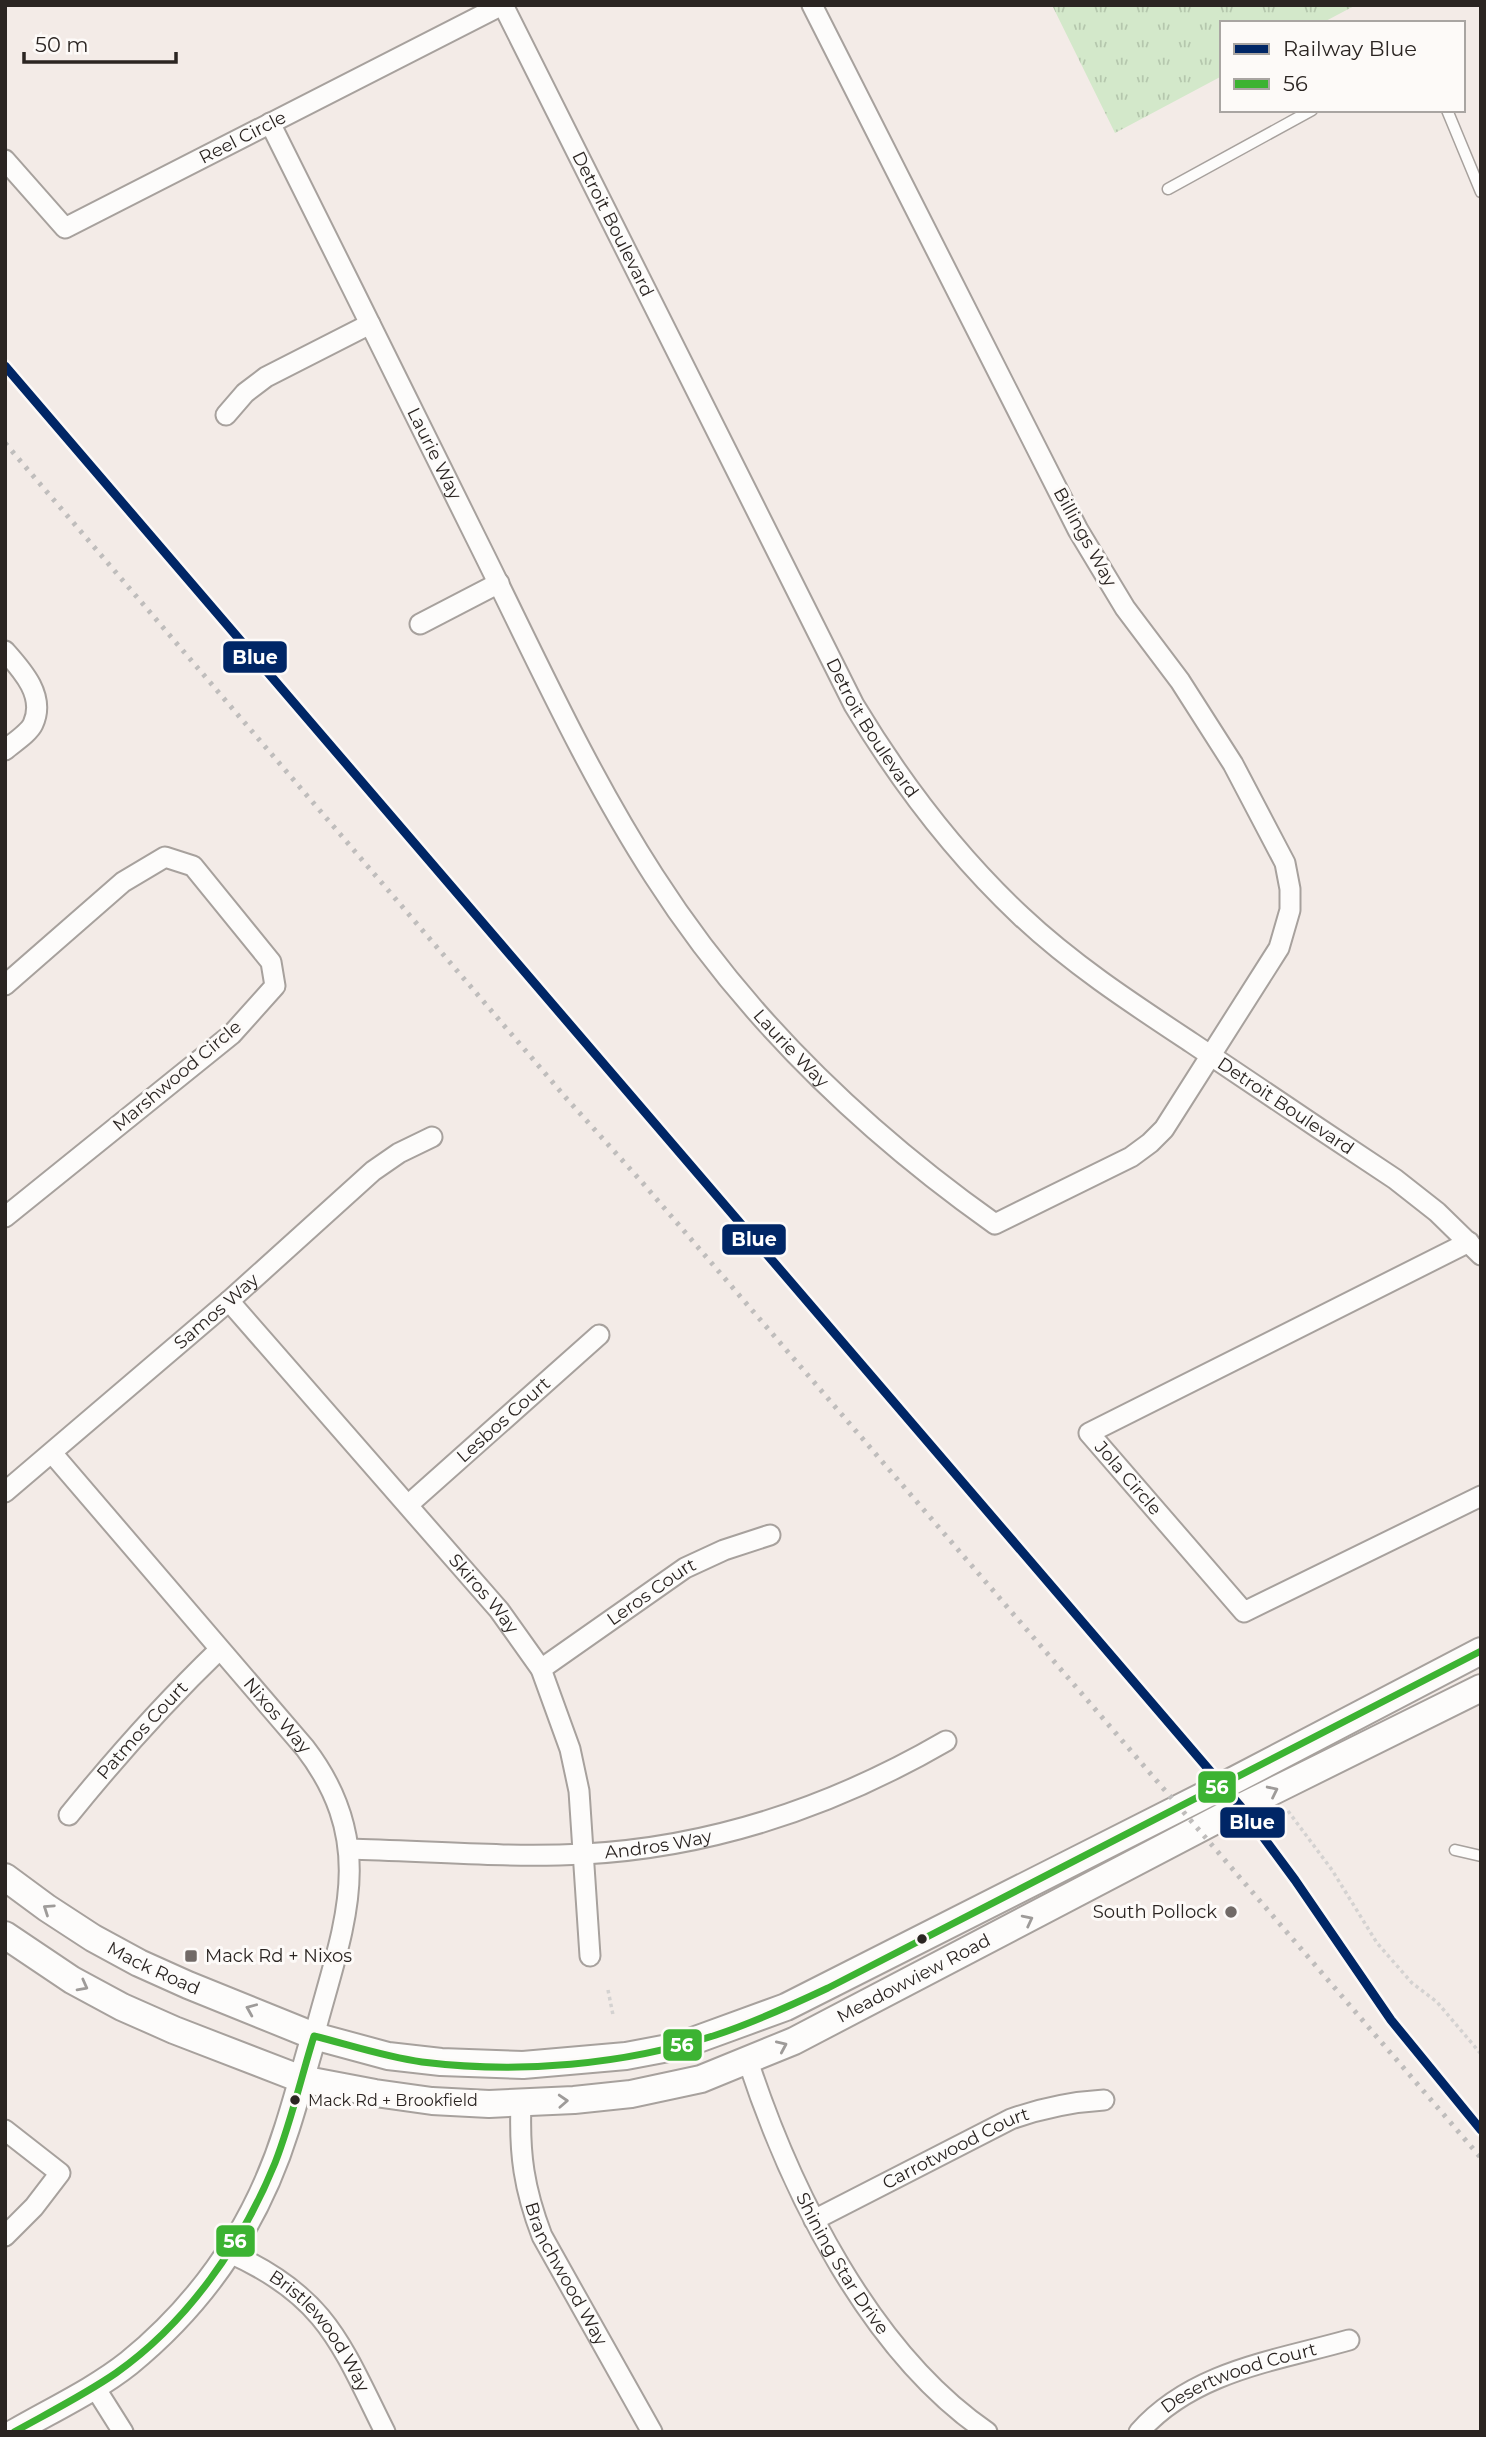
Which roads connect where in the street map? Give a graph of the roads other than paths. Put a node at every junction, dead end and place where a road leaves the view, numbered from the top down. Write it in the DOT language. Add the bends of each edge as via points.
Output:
graph roads {
  1 [pos="502,5"];
  2 [pos="812,5"];
  3 [pos="1308,112"];
  4 [pos="1448,112"];
  5 [pos="270,123"];
  6 [pos="5,160"];
  7 [pos="1168,189"];
  8 [pos="1481,192"];
  9 [pos="370,324"];
  10 [pos="226,415"];
  11 [pos="499,583"];
  12 [pos="420,624"];
  13 [pos="5,651"];
  14 [pos="5,750"];
  15 [pos="5,985"];
  16 [pos="1211,1056"];
  17 [pos="432,1137"];
  18 [pos="5,1217"];
  19 [pos="1475,1249"];
  20 [pos="229,1301"];
  21 [pos="598,1335"];
  22 [pos="51,1453"];
  23 [pos="5,1492"];
  24 [pos="1481,1496"];
  25 [pos="408,1505"];
  26 [pos="770,1535"];
  27 [pos="219,1650"];
  28 [pos="1481,1651"];
  29 [pos="541,1669"];
  30 [pos="1481,1688"];
  31 [pos="946,1741"];
  32 [pos="69,1815"];
  33 [pos="349,1849"];
  34 [pos="1455,1850"];
  35 [pos="583,1854"];
  36 [pos="1481,1856"];
  37 [pos="5,1877"];
  38 [pos="5,1936"];
  39 [pos="590,1956"];
  40 [pos="314,2036"];
  41 [pos="748,2061"];
  42 [pos="301,2079"];
  43 [pos="1104,2100"];
  44 [pos="521,2103"];
  45 [pos="5,2130"];
  46 [pos="814,2220"];
  47 [pos="5,2236"];
  48 [pos="230,2253"];
  49 [pos="1349,2340"];
  50 [pos="94,2386"];
  51 [pos="14,2432"];
  52 [pos="124,2432"];
  53 [pos="385,2432"];
  54 [pos="652,2432"];
  55 [pos="987,2432"];
  56 [pos="1139,2432"];
  1 -- 5 [label="street, Reel Circle"];
  1 -- 16 [label="street, Detroit Boulevard" via="834,667 903,782 949,842 1023,918 1118,994"];
  2 -- 16 [label="street, Billings Way" via="1077,530 1125,608 1202,713 1285,863 1290,889 1286,931"];
  3 -- 7 [label="lane"];
  4 -- 8 [label="lane"];
  5 -- 6 [label="street, Reel Circle" via="65,228"];
  5 -- 9 [label="street, Laurie Way"];
  9 -- 10 [label="street" via="266,377"];
  9 -- 11 [label="street, Laurie Way"];
  11 -- 12 [label="street"];
  11 -- 16 [label="street, Laurie Way" via="592,770 654,877 699,941 818,1078 881,1137 995,1224 1150,1143"];
  13 -- 14 [label="street" via="27,676 37,704 33,725"];
  15 -- 18 [label="street, Marshwood Circle" via="122,882 165,857 193,866 271,961 275,985 232,1034"];
  16 -- 19 [label="street, Detroit Boulevard" via="1395,1179"];
  17 -- 20 [label="street, Samos Way" via="373,1171"];
  19 -- 24 [label="street, Jola Circle" via="1089,1433 1244,1612"];
  20 -- 22 [label="street, Samos Way"];
  20 -- 25 [label="street, Skiros Way"];
  21 -- 25 [label="street, Lesbos Court"];
  22 -- 23 [label="street, Samos Way"];
  22 -- 27 [label="street, Nixos Way"];
  25 -- 29 [label="street, Skiros Way" via="506,1620"];
  26 -- 29 [label="street, Leros Court" via="685,1568"];
  27 -- 32 [label="street, Patmos Court" via="131,1739"];
  27 -- 33 [label="street, Nixos Way" via="320,1767 335,1797"];
  28 -- 40 [label="main road, Meadowview Road" via="786,2007 679,2046 573,2062 494,2066 388,2056"];
  29 -- 35 [label="street, Skiros Way" via="572,1759"];
  41 -- 30 [label="main road, Meadowview Road, one-way"];
  31 -- 35 [label="street, Andros Way" via="901,1767 783,1818 657,1847"];
  33 -- 35 [label="street, Andros Way"];
  33 -- 40 [label="street, Nixos Way" via="348,1909"];
  34 -- 36 [label="lane"];
  35 -- 39 [label="street, Skiros Way"];
  40 -- 37 [label="main road, Mack Road, one-way" via="139,1963 93,1938"];
  38 -- 42 [label="main road, one-way" via="122,2007"];
  40 -- 42 [label="street"];
  44 -- 41 [label="main road, Meadowview Road, one-way" via="642,2091 701,2079"];
  41 -- 46 [label="street, Shining Star Drive" via="769,2123"];
  42 -- 44 [label="main road, Meadowview Road" via="432,2101"];
  42 -- 48 [label="street" via="269,2176"];
  43 -- 46 [label="street, Carrotwood Court" via="1069,2102 1011,2119"];
  44 -- 54 [label="street, Branchwood Way" via="520,2141 530,2206 542,2236"];
  45 -- 47 [label="street" via="60,2173"];
  46 -- 55 [label="street, Shining Star Drive" via="864,2304 896,2344 936,2391"];
  48 -- 50 [label="street" via="165,2331 127,2365"];
  48 -- 53 [label="street, Bristlewood Way" via="261,2267 311,2305 344,2349"];
  49 -- 56 [label="street, Desertwood Court" via="1198,2385 1176,2398"];
  50 -- 51 [label="street"];
  50 -- 52 [label="street"];
}
